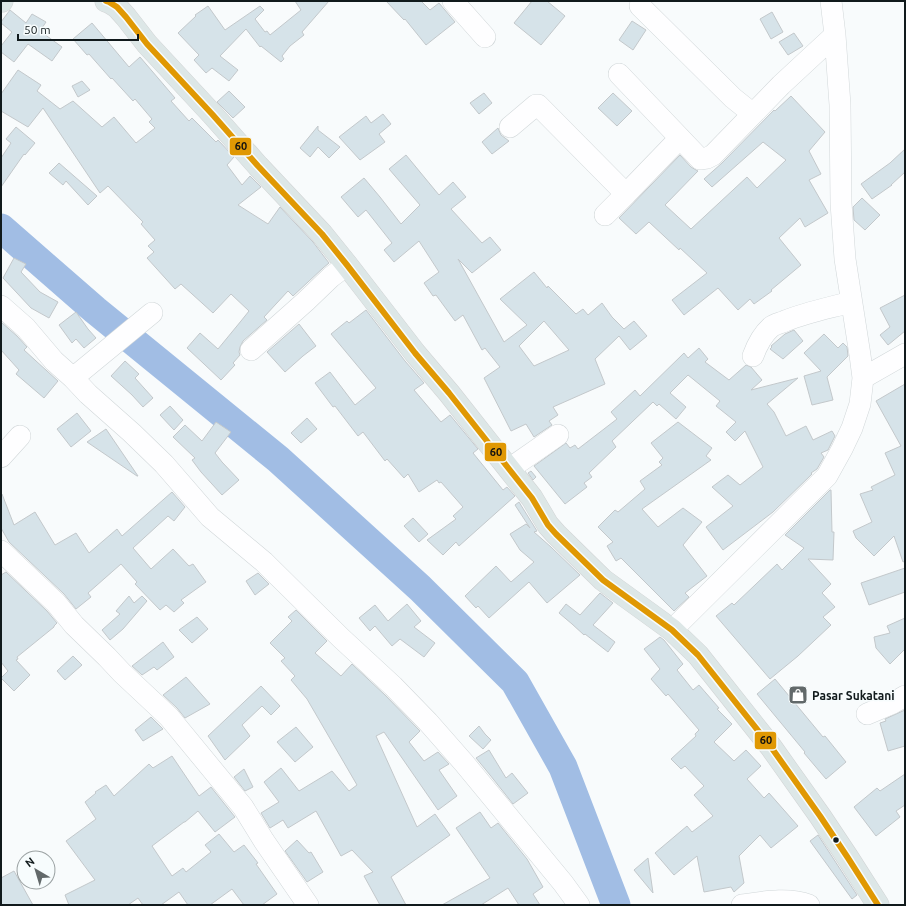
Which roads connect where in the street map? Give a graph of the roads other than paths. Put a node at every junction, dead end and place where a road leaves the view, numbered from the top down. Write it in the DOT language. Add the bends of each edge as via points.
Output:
graph roads {
  1 [pos="453,1"];
  2 [pos="831,1"];
  3 [pos="115,3"];
  4 [pos="640,6"];
  5 [pos="835,35"];
  6 [pos="485,37"];
  7 [pos="619,74"];
  8 [pos="753,114"];
  9 [pos="510,127"];
  10 [pos="680,138"];
  11 [pos="626,194"];
  12 [pos="605,215"];
  13 [pos="347,264"];
  14 [pos="851,302"];
  15 [pos="1,306"];
  16 [pos="152,312"];
  17 [pos="251,350"];
  18 [pos="905,354"];
  19 [pos="753,356"];
  20 [pos="73,378"];
  21 [pos="862,378"];
  22 [pos="558,435"];
  23 [pos="20,436"];
  24 [pos="1,458"];
  25 [pos="509,469"];
  26 [pos="1,551"];
  27 [pos="672,630"];
  28 [pos="905,696"];
  29 [pos="867,714"];
  30 [pos="308,905"];
  31 [pos="579,905"];
  32 [pos="742,905"];
  33 [pos="809,905"];
  34 [pos="878,905"];
  1 -- 6 [label="street"];
  2 -- 5 [label="street"];
  3 -- 13 [label="main road" via="147,44"];
  4 -- 8 [label="street" via="733,98"];
  5 -- 8 [label="street"];
  5 -- 14 [label="street" via="840,104 844,259"];
  7 -- 10 [label="street"];
  8 -- 10 [label="street" via="707,158 700,159"];
  9 -- 11 [label="street" via="538,105"];
  10 -- 11 [label="street"];
  11 -- 12 [label="street"];
  13 -- 17 [label="street"];
  13 -- 25 [label="main road" via="415,354 450,393"];
  14 -- 19 [label="street" via="810,312 772,327 760,338"];
  14 -- 21 [label="street"];
  15 -- 20 [label="street" via="26,328 54,361"];
  16 -- 20 [label="street"];
  18 -- 21 [label="street"];
  20 -- 31 [label="street" via="164,464 210,517 264,562 428,722"];
  21 -- 27 [label="street" via="860,404 852,428 827,476"];
  22 -- 25 [label="street"];
  23 -- 24 [label="street"];
  25 -- 27 [label="main road" via="556,534 603,580"];
  26 -- 30 [label="street" via="169,717 243,807"];
  27 -- 34 [label="main road" via="698,655 771,747"];
  28 -- 29 [label="street"];
  32 -- 33 [label="street" via="795,901"];
}
